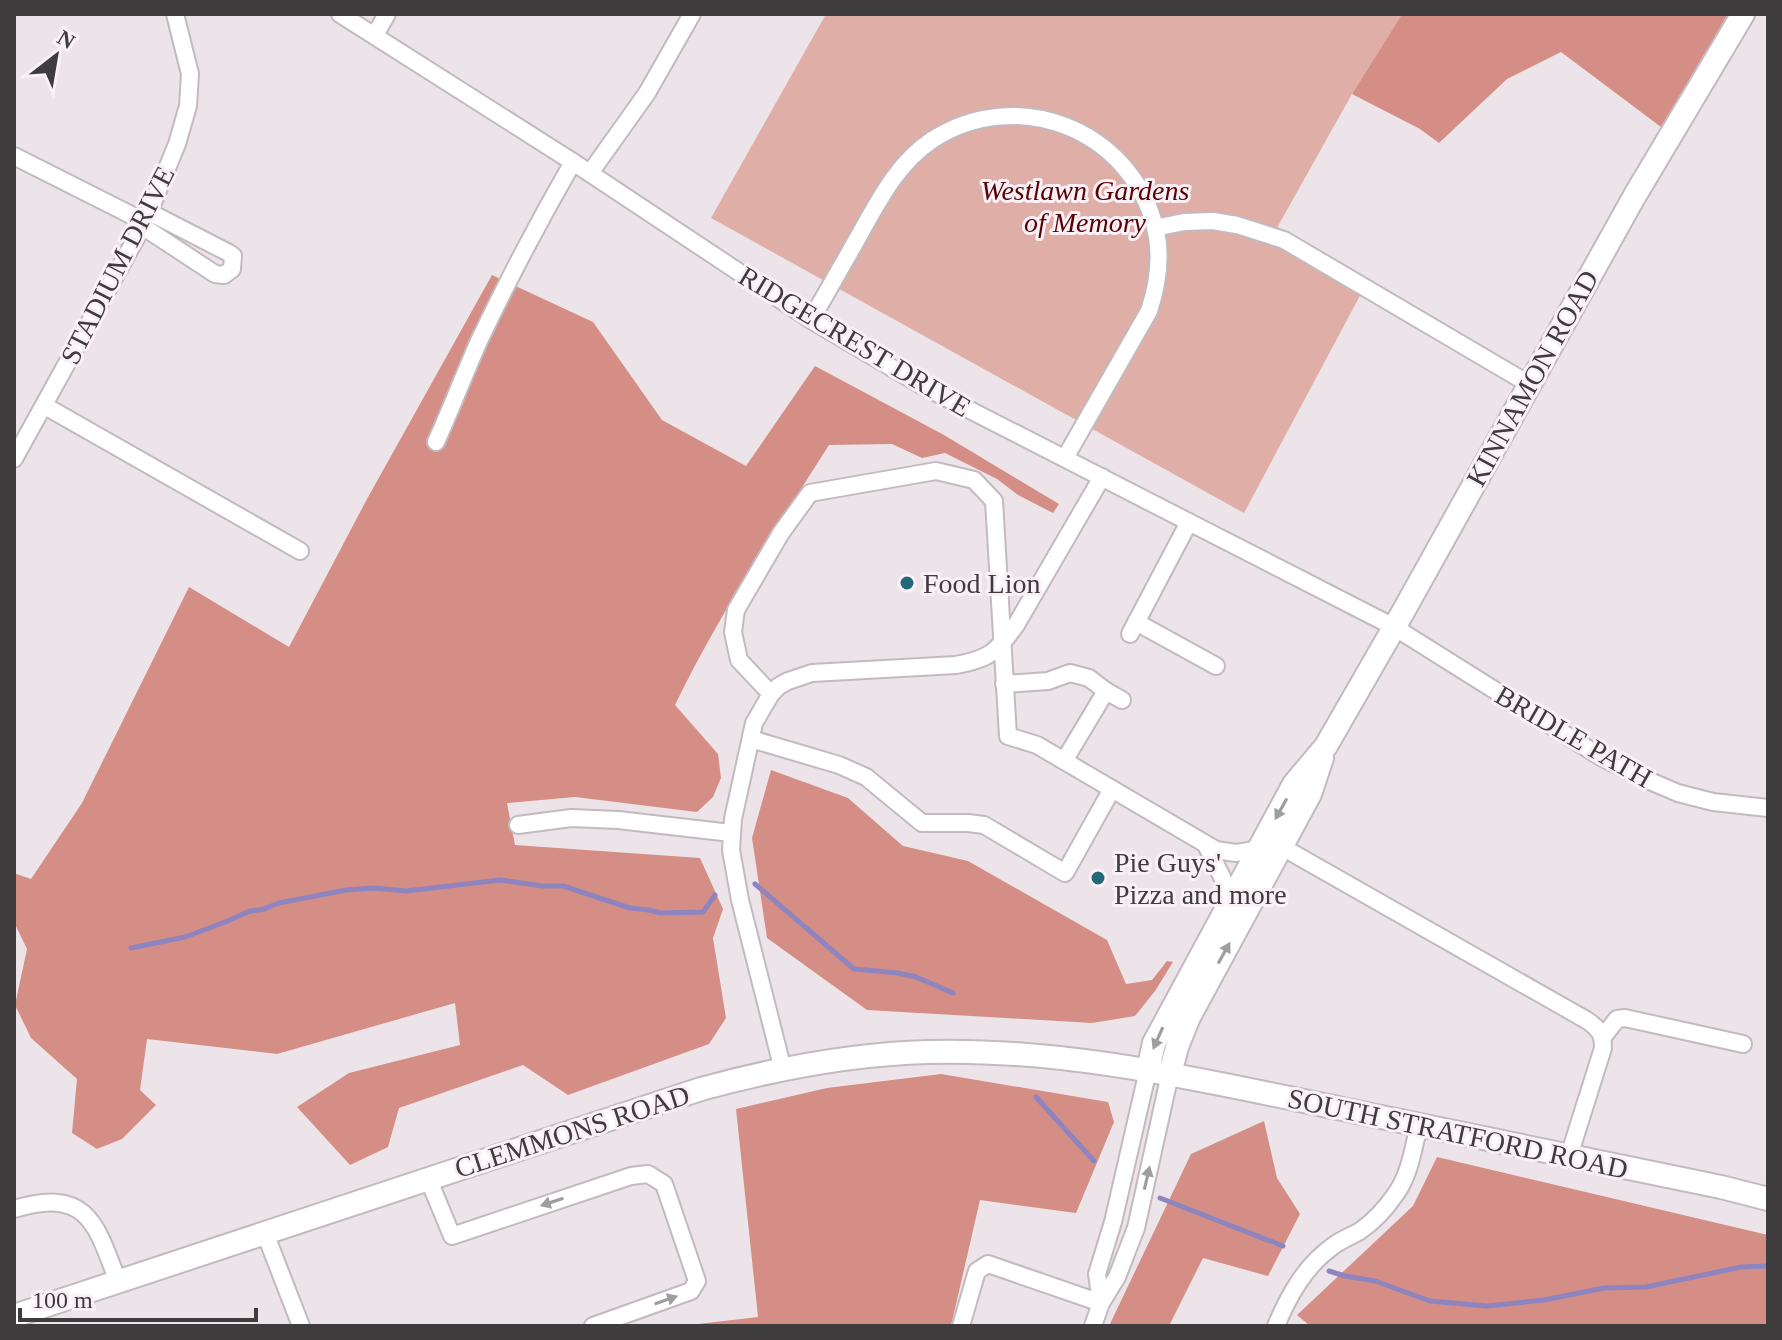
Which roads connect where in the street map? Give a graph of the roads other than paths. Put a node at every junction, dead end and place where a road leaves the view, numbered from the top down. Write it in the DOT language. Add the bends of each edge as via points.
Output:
graph roads {
  1 [pos="175,14"];
  2 [pos="340,14"];
  3 [pos="387,14"];
  4 [pos="692,14"];
  5 [pos="1743,14"];
  6 [pos="375,35"];
  7 [pos="14,156"];
  8 [pos="573,162"];
  9 [pos="590,173"];
  10 [pos="145,220"];
  11 [pos="1155,228"];
  12 [pos="811,320"];
  13 [pos="1529,384"];
  14 [pos="45,406"];
  15 [pos="436,442"];
  16 [pos="1065,458"];
  17 [pos="14,459"];
  18 [pos="1102,477"];
  19 [pos="1189,522"];
  20 [pos="300,551"];
  21 [pos="1394,627"];
  22 [pos="1003,643"];
  23 [pos="1216,666"];
  24 [pos="1004,684"];
  25 [pos="1106,691"];
  26 [pos="771,694"];
  27 [pos="1122,700"];
  28 [pos="751,739"];
  29 [pos="1326,746"];
  30 [pos="1064,761"];
  31 [pos="1112,789"];
  32 [pos="1768,808"];
  33 [pos="518,825"];
  34 [pos="731,833"];
  35 [pos="1206,845"];
  36 [pos="1282,847"];
  37 [pos="1258,849"];
  38 [pos="1230,902"];
  39 [pos="1603,1037"];
  40 [pos="1743,1044"];
  41 [pos="783,1070"];
  42 [pos="1159,1072"];
  43 [pos="1419,1125"];
  44 [pos="1569,1156"];
  45 [pos="428,1178"];
  46 [pos="1768,1199"];
  47 [pos="14,1209"];
  48 [pos="1113,1222"];
  49 [pos="1136,1228"];
  50 [pos="265,1233"];
  51 [pos="118,1282"];
  52 [pos="1101,1303"];
  53 [pos="14,1316"];
  54 [pos="301,1326"];
  55 [pos="593,1326"];
  56 [pos="961,1326"];
  57 [pos="1093,1326"];
  58 [pos="1276,1326"];
  1 -- 10 [label="street, STADIUM DRIVE" via="190,74 188,106"];
  2 -- 6 [label="street, RIDGECREST DRIVE"];
  3 -- 6 [label="street"];
  4 -- 9 [label="street" via="647,93"];
  5 -- 13 [label="main road, KINNAMON ROAD"];
  6 -- 8 [label="street, RIDGECREST DRIVE"];
  7 -- 10 [label="street"];
  8 -- 9 [label="street, RIDGECREST DRIVE"];
  8 -- 15 [label="street" via="511,275"];
  9 -- 12 [label="street, RIDGECREST DRIVE"];
  10 -- 10 [label="street" via="229,253 232,269 215,274"];
  10 -- 14 [label="street, STADIUM DRIVE"];
  11 -- 12 [label="street" via="1129,175 1113,155 1085,135 1034,118 967,123 909,159"];
  11 -- 13 [label="street" via="1213,221 1284,240"];
  11 -- 16 [label="street" via="1158,273 1149,311"];
  12 -- 16 [label="street, RIDGECREST DRIVE" via="921,385"];
  13 -- 21 [label="main road, KINNAMON ROAD"];
  14 -- 17 [label="street, STADIUM DRIVE"];
  14 -- 20 [label="street"];
  16 -- 18 [label="street, RIDGECREST DRIVE"];
  18 -- 19 [label="street, RIDGECREST DRIVE"];
  18 -- 22 [label="street"];
  19 -- 21 [label="street, RIDGECREST DRIVE"];
  19 -- 23 [label="street" via="1133,628"];
  21 -- 29 [label="main road, KINNAMON ROAD"];
  21 -- 32 [label="street, BRIDLE PATH" via="1645,779 1713,802"];
  22 -- 24 [label="street"];
  22 -- 26 [label="street" via="973,662 812,673"];
  22 -- 26 [label="street" via="994,501 974,480 936,471 810,493 736,610 733,632 739,660"];
  24 -- 25 [label="street" via="1048,681 1070,673 1089,678"];
  24 -- 30 [label="street" via="1008,736"];
  25 -- 27 [label="street"];
  25 -- 30 [label="street"];
  26 -- 28 [label="street"];
  28 -- 31 [label="street" via="866,777 922,823 984,825 1065,873"];
  28 -- 34 [label="street"];
  29 -- 36 [label="main road, KINNAMON ROAD" via="1310,794"];
  29 -- 37 [label="main road, KINNAMON ROAD, one-way" via="1294,784"];
  30 -- 31 [label="street"];
  31 -- 35 [label="street"];
  33 -- 34 [label="street" via="571,818"];
  34 -- 41 [label="street" via="740,900"];
  35 -- 37 [label="street" via="1227,852"];
  35 -- 38 [label="street"];
  36 -- 39 [label="street" via="1588,1021"];
  42 -- 36 [label="main road, KINNAMON ROAD, one-way"];
  37 -- 38 [label="main road, KINNAMON ROAD"];
  38 -- 42 [label="main road, KINNAMON ROAD, one-way" via="1154,1043"];
  39 -- 40 [label="street" via="1617,1019 1625,1018"];
  39 -- 44 [label="street"];
  41 -- 42 [label="main road, CLEMMONS ROAD" via="892,1054 953,1052 1030,1055"];
  41 -- 45 [label="main road, CLEMMONS ROAD" via="701,1089"];
  42 -- 43 [label="main road, SOUTH STRATFORD ROAD"];
  42 -- 48 [label="street, KINNAMON ROAD"];
  49 -- 42 [label="street, KINNAMON ROAD, one-way"];
  43 -- 44 [label="main road, SOUTH STRATFORD ROAD"];
  43 -- 58 [label="street" via="1405,1179 1395,1196 1362,1230 1309,1266"];
  44 -- 46 [label="main road, SOUTH STRATFORD ROAD"];
  45 -- 50 [label="main road, CLEMMONS ROAD"];
  55 -- 45 [label="street, one-way" via="691,1291 697,1281 664,1184 648,1174 631,1176 452,1236"];
  47 -- 51 [label="street" via="53,1202 83,1212 101,1236"];
  48 -- 49 [label="street"];
  48 -- 52 [label="street, KINNAMON ROAD" via="1097,1274"];
  49 -- 52 [label="street, KINNAMON ROAD"];
  50 -- 51 [label="main road, CLEMMONS ROAD"];
  50 -- 54 [label="street"];
  51 -- 53 [label="main road, CLEMMONS ROAD"];
  52 -- 56 [label="street" via="988,1264 977,1271"];
  52 -- 57 [label="street, KINNAMON ROAD"];
}
